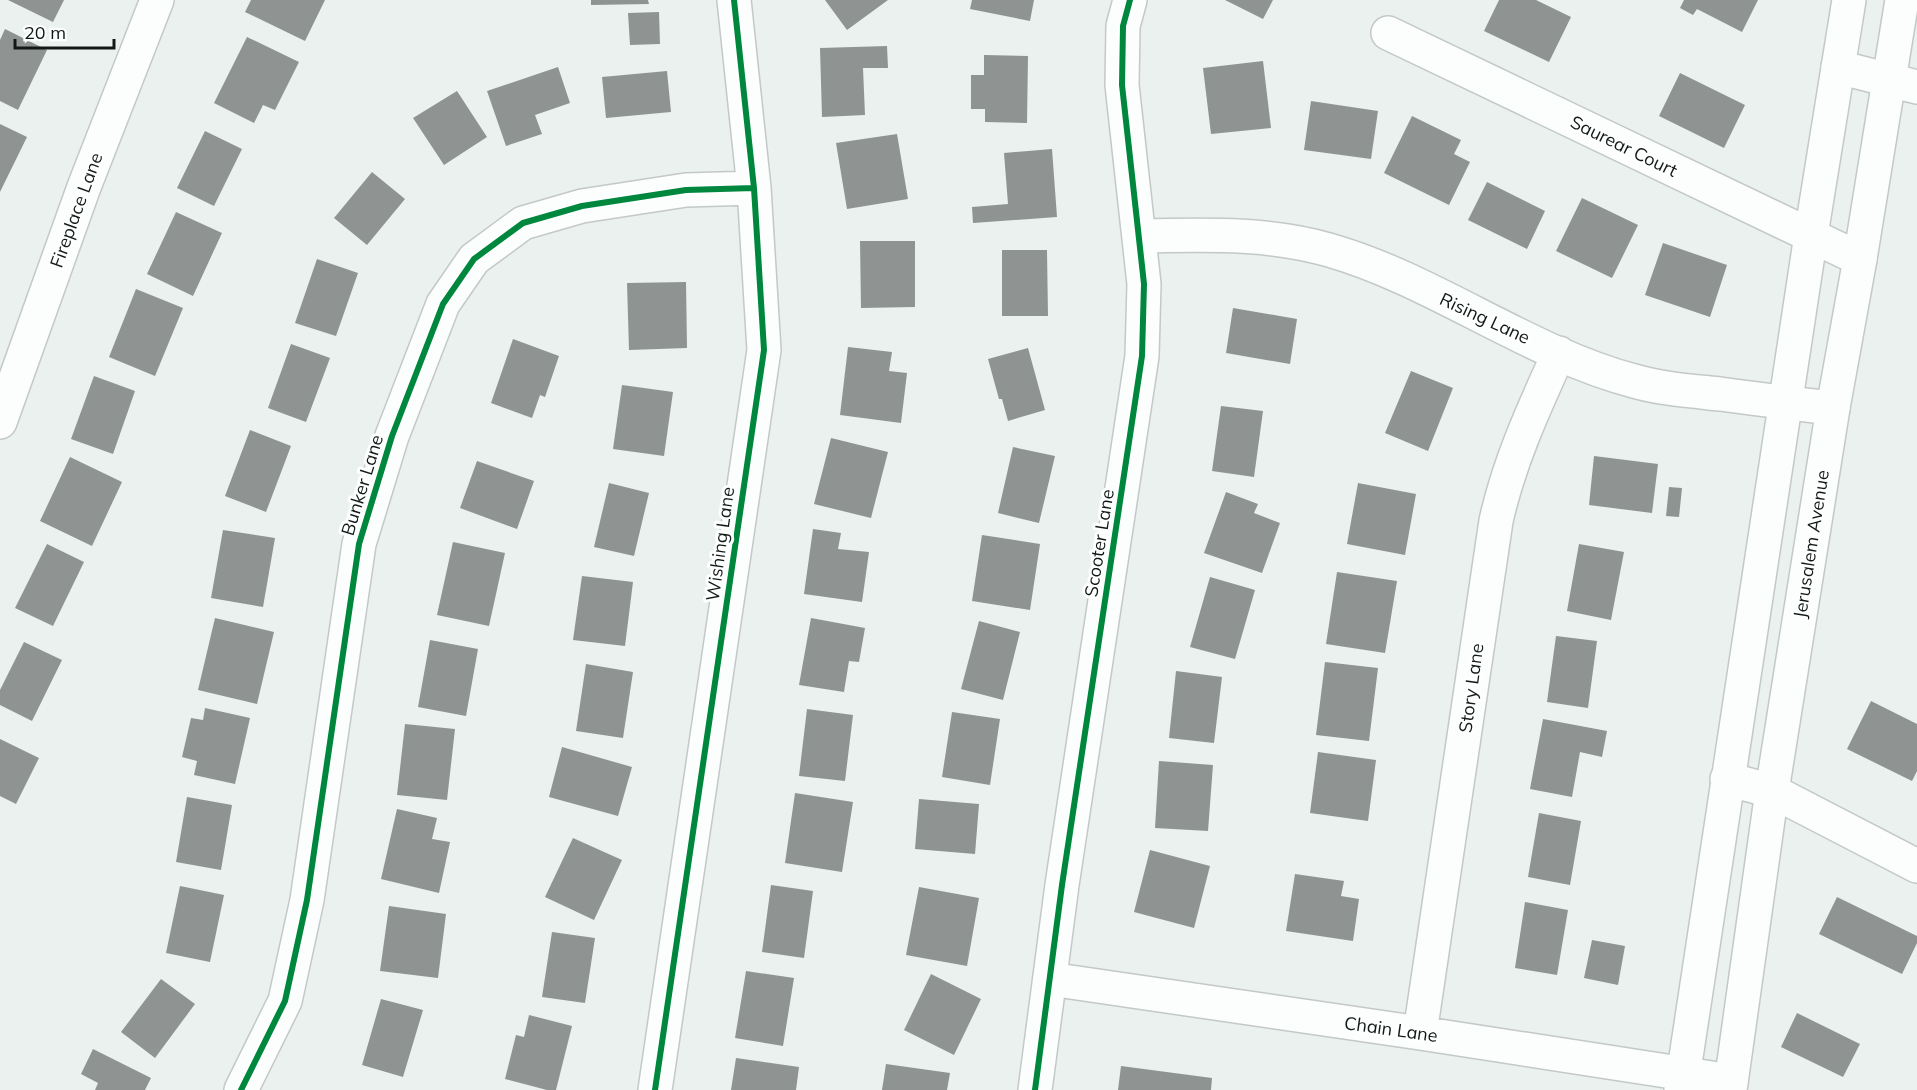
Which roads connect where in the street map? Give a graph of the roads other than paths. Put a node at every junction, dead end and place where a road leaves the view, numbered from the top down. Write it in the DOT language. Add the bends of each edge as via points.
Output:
graph roads {
  1 [pos="157,0"];
  2 [pos="734,0"];
  3 [pos="1130,0"];
  4 [pos="1849,0"];
  5 [pos="1902,0"];
  6 [pos="1388,33"];
  7 [pos="1838,67"];
  8 [pos="1903,83"];
  9 [pos="754,188"];
  10 [pos="1811,235"];
  11 [pos="1139,236"];
  12 [pos="1860,259"];
  13 [pos="1558,353"];
  14 [pos="1785,403"];
  15 [pos="1833,408"];
  16 [pos="0,422"];
  17 [pos="1727,779"];
  18 [pos="1772,791"];
  19 [pos="1917,866"];
  20 [pos="1050,979"];
  21 [pos="1420,1033"];
  22 [pos="1682,1082"];
  23 [pos="1730,1085"];
  24 [pos="241,1090"];
  25 [pos="655,1090"];
  26 [pos="1035,1090"];
  1 -- 16 [label="street, Fireplace Lane" via="84,187"];
  2 -- 9 [label="street, Wishing Lane"];
  3 -- 11 [label="street, Scooter Lane" via="1123,26 1122,85"];
  4 -- 7 [label="street"];
  5 -- 8 [label="street, Jerusalem Avenue"];
  6 -- 10 [label="street, Saurear Court"];
  7 -- 8 [label="street"];
  7 -- 10 [label="street"];
  8 -- 12 [label="street, Jerusalem Avenue"];
  9 -- 24 [label="street, Bunker Lane" via="686,190 582,206 522,223 474,259 443,304 392,436 359,543 307,900 285,1001"];
  9 -- 25 [label="street, Wishing Lane" via="764,350"];
  10 -- 12 [label="street, Saurear Court"];
  10 -- 14 [label="street"];
  11 -- 13 [label="street, Rising Lane" via="1232,235 1329,250 1394,275"];
  11 -- 20 [label="street, Scooter Lane" via="1144,284 1142,356"];
  12 -- 15 [label="street, Jerusalem Avenue"];
  13 -- 14 [label="street, Rising Lane" via="1635,381"];
  13 -- 21 [label="street, Story Lane" via="1516,452 1496,521"];
  14 -- 15 [label="street, Rising Lane"];
  14 -- 17 [label="street"];
  15 -- 18 [label="street, Jerusalem Avenue"];
  17 -- 18 [label="street"];
  17 -- 22 [label="street"];
  18 -- 19 [label="street"];
  18 -- 23 [label="street, Jerusalem Avenue"];
  20 -- 21 [label="street, Chain Lane"];
  20 -- 26 [label="street, Scooter Lane"];
  21 -- 22 [label="street, Chain Lane"];
  22 -- 23 [label="street, Chain Lane"];
}
